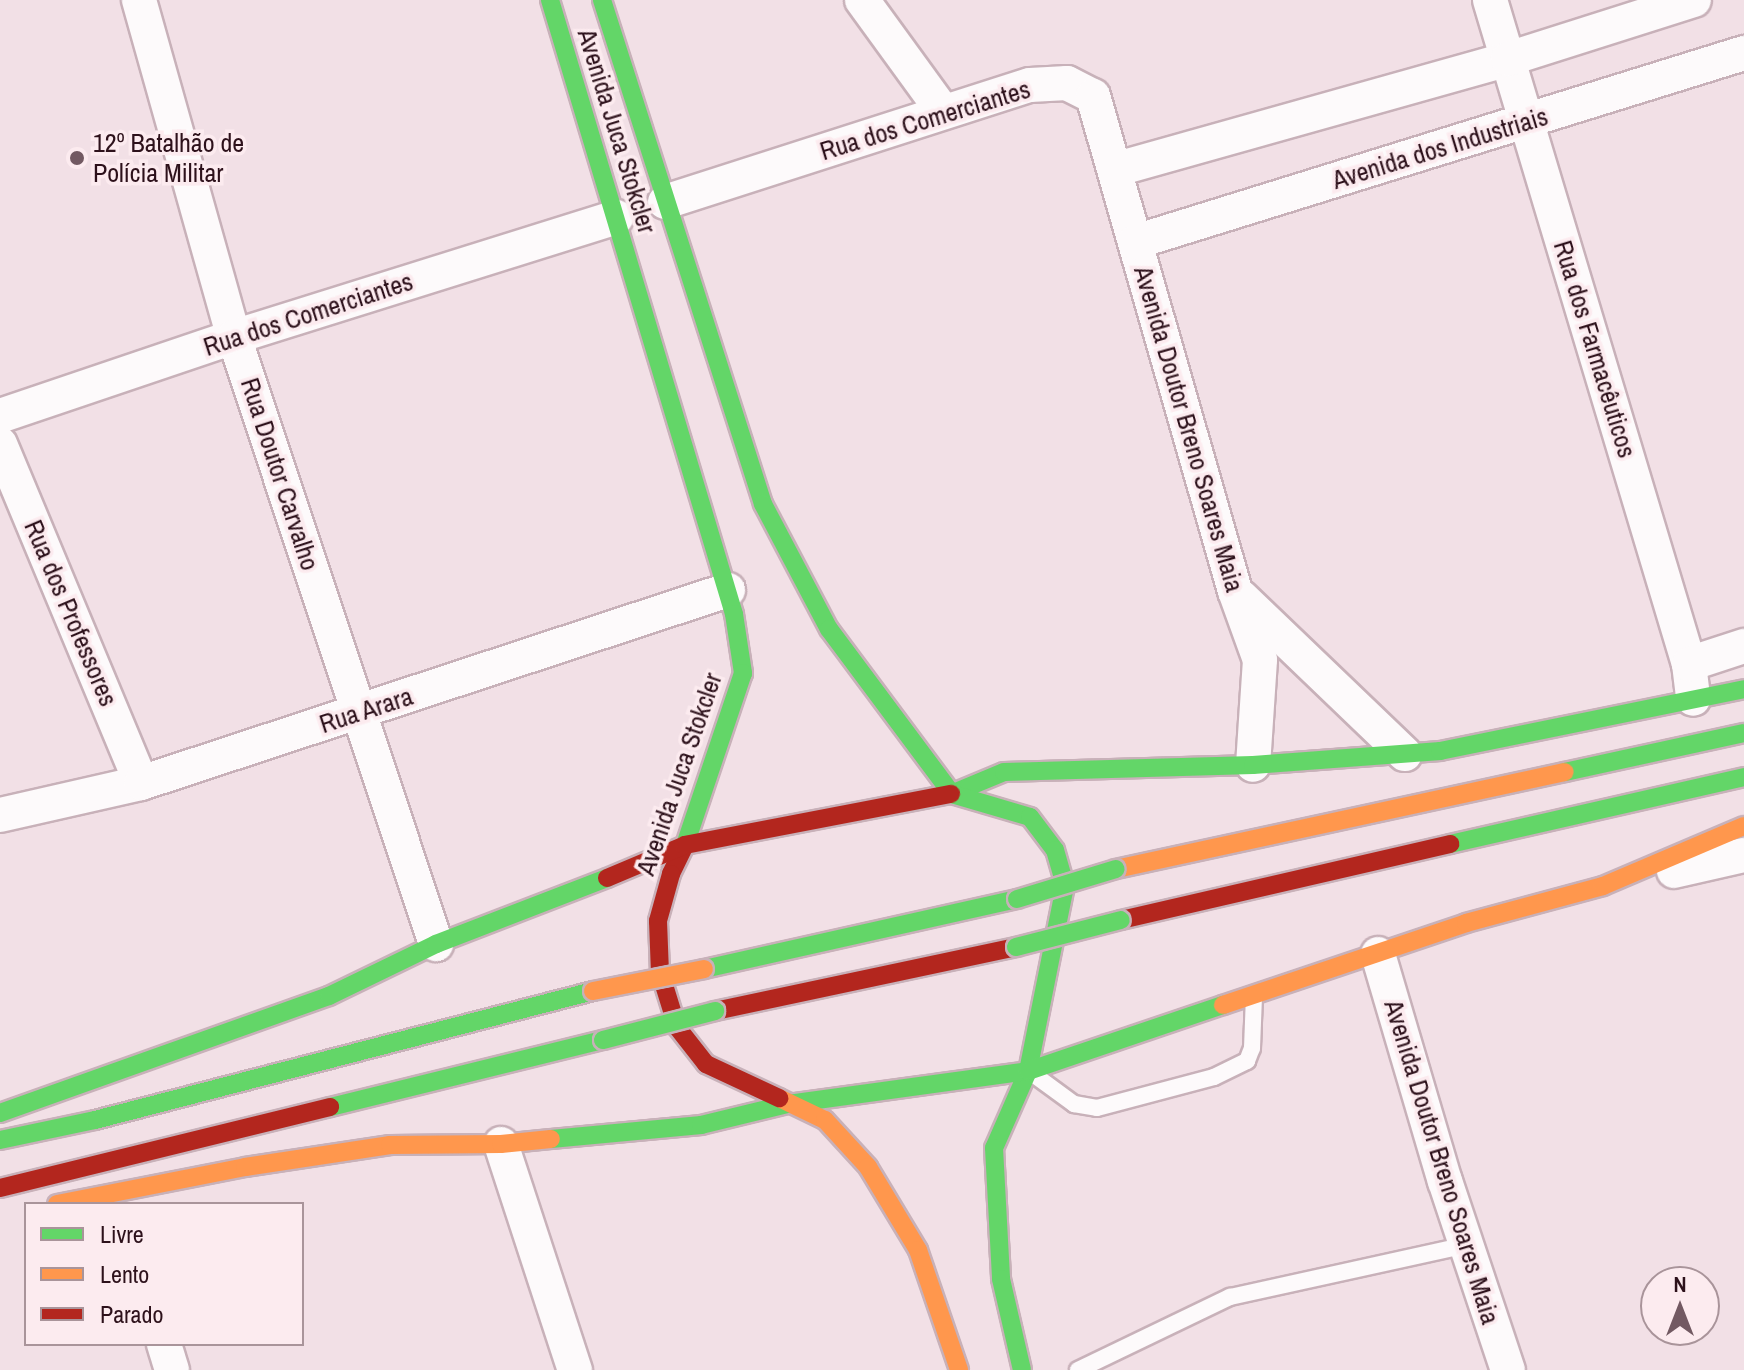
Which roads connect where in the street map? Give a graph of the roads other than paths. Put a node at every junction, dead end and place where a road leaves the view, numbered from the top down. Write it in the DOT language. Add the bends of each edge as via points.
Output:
graph roads {
  1 [pos="139,0"];
  2 [pos="550,0"];
  3 [pos="602,0"];
  4 [pos="862,0"];
  5 [pos="1490,0"];
  6 [pos="1694,0"];
  7 [pos="1744,53"];
  8 [pos="1508,59"];
  9 [pos="1093,96"];
  10 [pos="942,110"];
  11 [pos="1527,121"];
  12 [pos="1117,169"];
  13 [pos="665,202"];
  14 [pos="617,217"];
  15 [pos="1135,242"];
  16 [pos="234,337"];
  17 [pos="0,416"];
  18 [pos="0,444"];
  19 [pos="728,590"];
  20 [pos="1235,591"];
  21 [pos="1744,646"];
  22 [pos="1689,664"];
  23 [pos="1744,689"];
  24 [pos="1693,699"];
  25 [pos="359,712"];
  26 [pos="1744,733"];
  27 [pos="1405,754"];
  28 [pos="1253,765"];
  29 [pos="1744,777"];
  30 [pos="141,783"];
  31 [pos="952,794"];
  32 [pos="0,815"];
  33 [pos="1744,826"];
  34 [pos="685,845"];
  35 [pos="1744,855"];
  36 [pos="1603,886"];
  37 [pos="436,944"];
  38 [pos="1378,954"];
  39 [pos="1254,997"];
  40 [pos="1028,1071"];
  41 [pos="788,1104"];
  42 [pos="6,1109"];
  43 [pos="0,1140"];
  44 [pos="501,1144"];
  45 [pos="0,1188"];
  46 [pos="119,1198"];
  47 [pos="78,1202"];
  48 [pos="1467,1245"];
  49 [pos="165,1346"];
  50 [pos="172,1370"];
  51 [pos="575,1370"];
  52 [pos="959,1370"];
  53 [pos="1022,1370"];
  54 [pos="1078,1370"];
  55 [pos="1508,1370"];
  1 -- 16 [label="street, Rua Doutor Carvalho"];
  2 -- 14 [label="main road, Avenida Juca Stokcler"];
  3 -- 13 [label="main road, Avenida Juca Stokcler"];
  4 -- 10 [label="street"];
  5 -- 8 [label="street, Rua dos Farmacêuticos"];
  6 -- 8 [label="street"];
  7 -- 11 [label="street, Avenida dos Industriais"];
  8 -- 11 [label="street, Rua dos Farmacêuticos"];
  8 -- 12 [label="street"];
  9 -- 10 [label="street, Rua dos Comerciantes" via="1067,83 1030,85"];
  9 -- 12 [label="street, Avenida Doutor Breno Soares Maia"];
  10 -- 13 [label="street, Rua dos Comerciantes"];
  11 -- 15 [label="street, Avenida dos Industriais"];
  11 -- 22 [label="street, Rua dos Farmacêuticos"];
  12 -- 15 [label="street, Avenida Doutor Breno Soares Maia"];
  13 -- 31 [label="main road, Avenida Juca Stokcler" via="763,504 829,629"];
  14 -- 16 [label="street, Rua dos Comerciantes"];
  14 -- 19 [label="main road, Avenida Juca Stokcler"];
  15 -- 20 [label="street, Avenida Doutor Breno Soares Maia"];
  16 -- 17 [label="street, Rua dos Comerciantes"];
  16 -- 25 [label="street, Rua Doutor Carvalho"];
  18 -- 30 [label="street, Rua dos Professores"];
  19 -- 25 [label="street, Rua Arara"];
  19 -- 34 [label="main road, Avenida Juca Stokcler" via="743,673"];
  20 -- 27 [label="street"];
  20 -- 28 [label="street, Avenida Doutor Breno Soares Maia" via="1260,660"];
  21 -- 22 [label="street"];
  22 -- 24 [label="street, Rua dos Farmacêuticos"];
  23 -- 24 [label="main road"];
  24 -- 27 [label="main road"];
  25 -- 30 [label="street, Rua Arara"];
  25 -- 37 [label="street, Rua Doutor Carvalho"];
  26 -- 43 [label="main road, bridge" via="1116,869 1017,899 593,991"];
  27 -- 28 [label="main road"];
  28 -- 31 [label="main road" via="1004,772"];
  29 -- 45 [label="main road, bridge" via="1016,947 715,1011"];
  30 -- 32 [label="street, Rua Arara"];
  31 -- 34 [label="main road"];
  31 -- 40 [label="main road" via="1030,817 1055,850 1065,886"];
  33 -- 36 [label="main road"];
  34 -- 37 [label="main road"];
  34 -- 41 [label="main road, Avenida Juca Stokcler" via="658,921 660,972 677,1027 706,1064"];
  35 -- 36 [label="street"];
  36 -- 38 [label="main road" via="1466,923"];
  37 -- 42 [label="main road" via="329,996"];
  38 -- 39 [label="main road"];
  38 -- 48 [label="street, Avenida Doutor Breno Soares Maia"];
  39 -- 40 [label="main road"];
  39 -- 40 [label="lane" via="1247,1061 1214,1077 1097,1108 1074,1104"];
  40 -- 41 [label="main road"];
  40 -- 53 [label="main road" via="994,1148 994,1281"];
  41 -- 44 [label="main road" via="701,1125"];
  41 -- 52 [label="main road, Avenida Juca Stokcler" via="825,1120 868,1167 942,1299"];
  44 -- 46 [label="main road" via="390,1145 245,1167"];
  44 -- 51 [label="street"];
  46 -- 47 [label="main road"];
  48 -- 54 [label="lane" via="1230,1297"];
  48 -- 55 [label="street, Avenida Doutor Breno Soares Maia"];
  49 -- 50 [label="street"];
}
